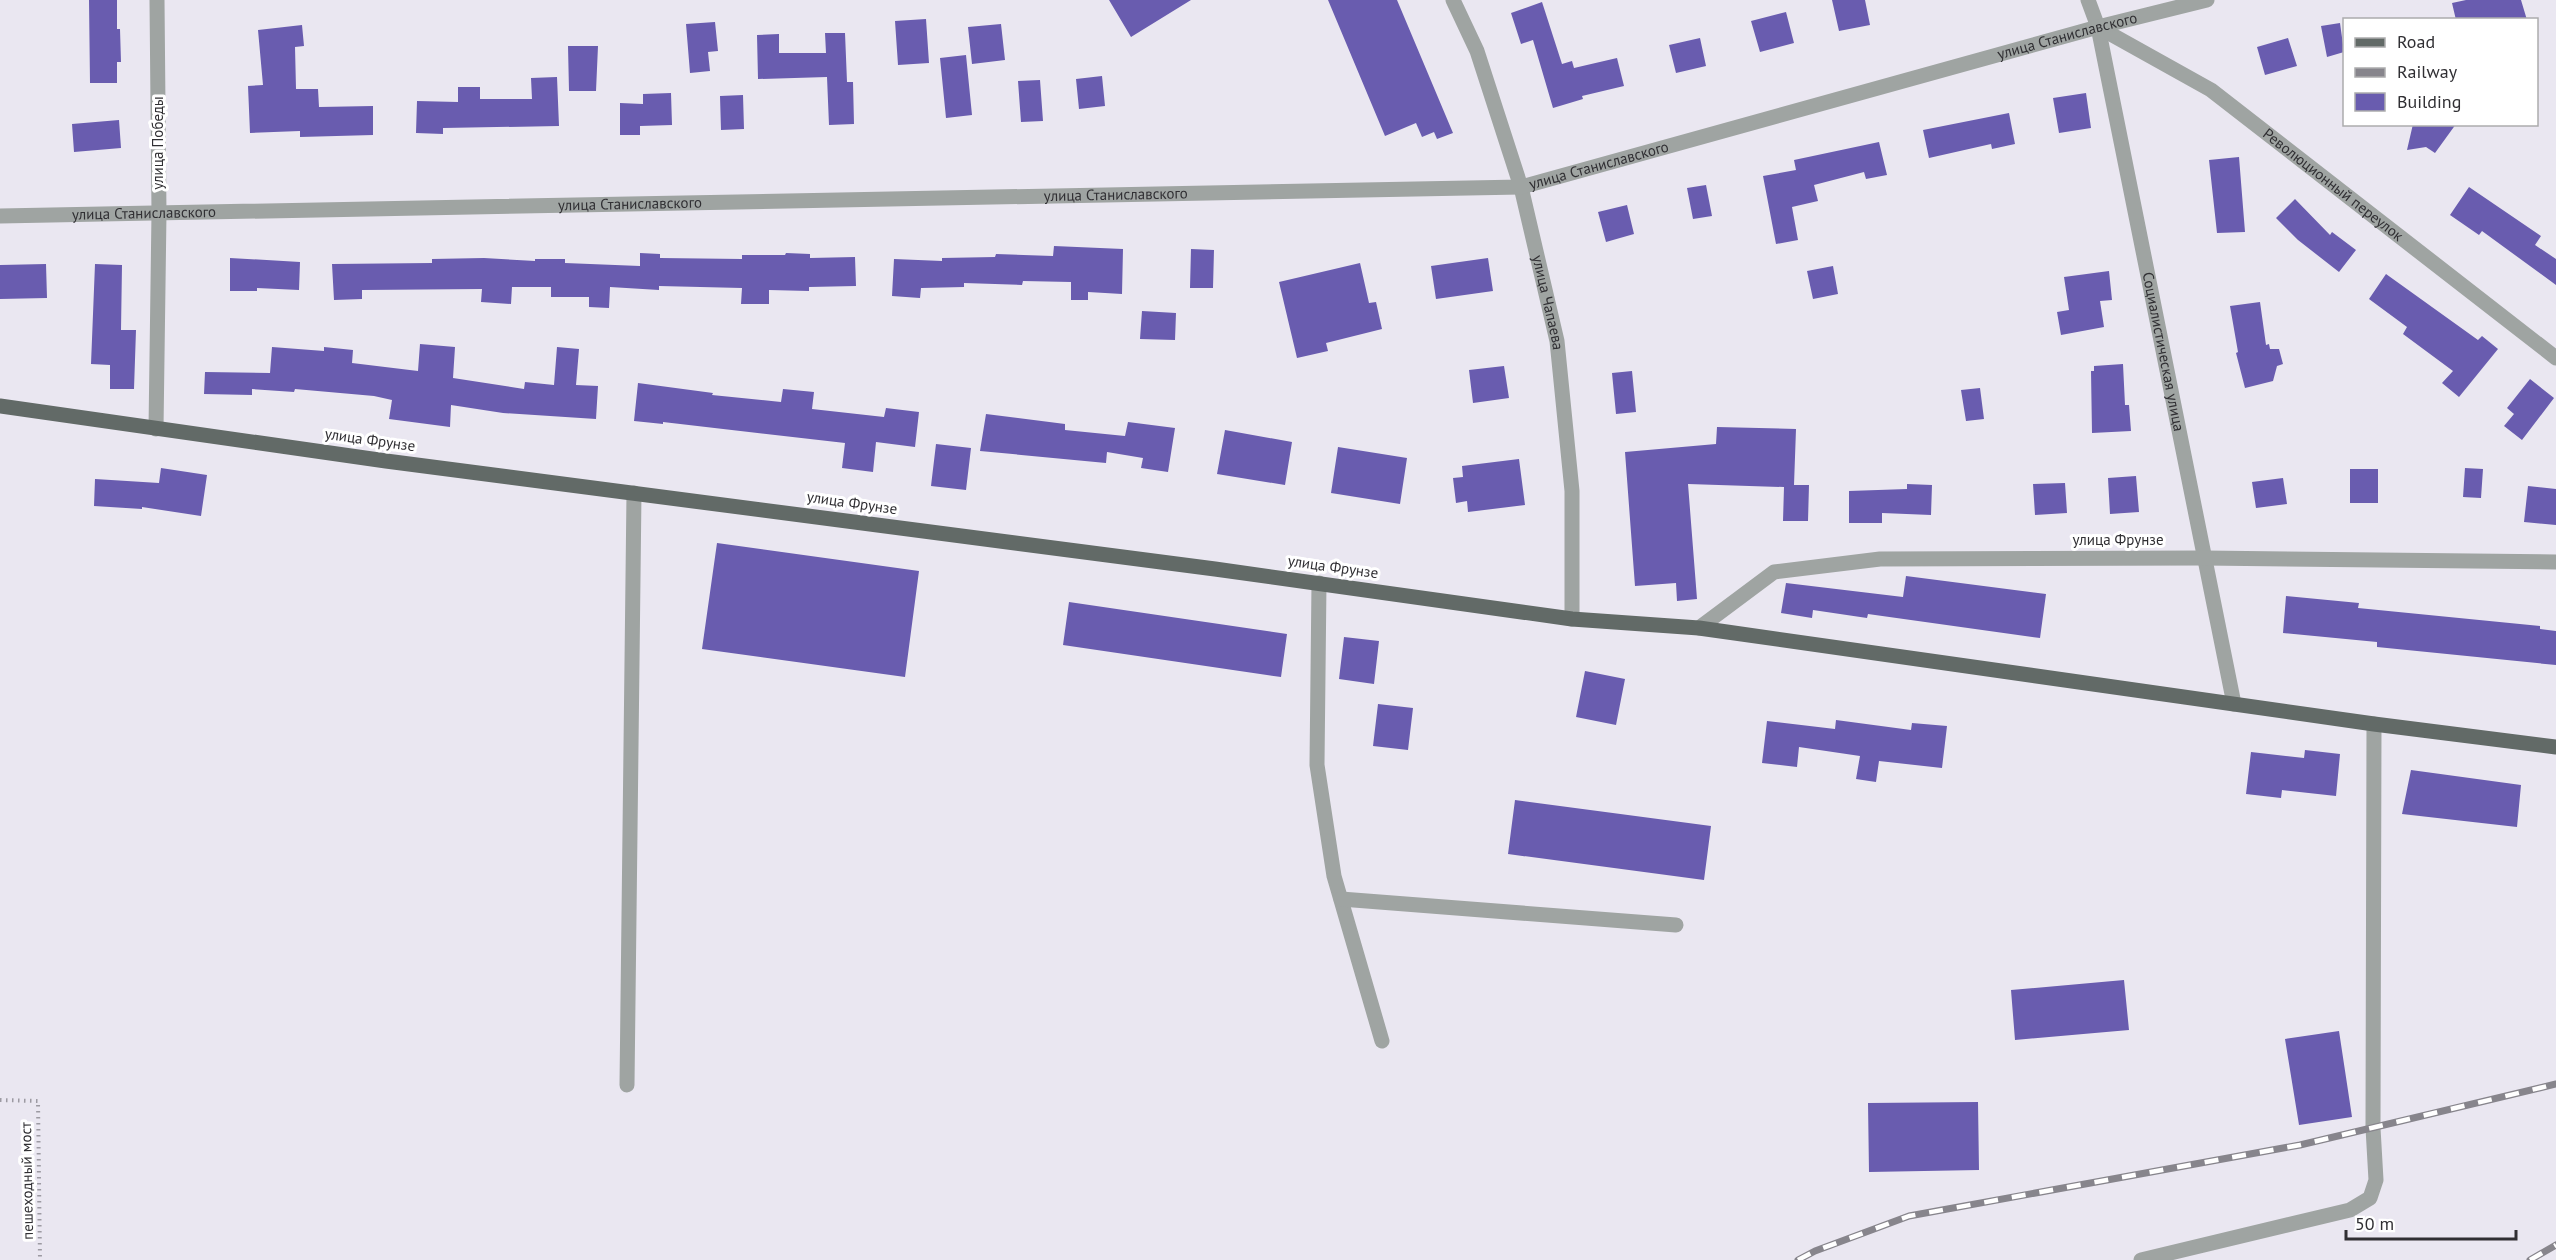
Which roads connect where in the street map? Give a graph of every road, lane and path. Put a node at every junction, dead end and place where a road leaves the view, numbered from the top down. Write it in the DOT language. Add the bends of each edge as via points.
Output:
graph roads {
  1 [pos="157,0"];
  2 [pos="1453,0"];
  3 [pos="2088,0"];
  4 [pos="2207,0"];
  5 [pos="2098,27"];
  6 [pos="1521,187"];
  7 [pos="159,213"];
  8 [pos="0,216"];
  9 [pos="2556,358"];
  10 [pos="0,406"];
  11 [pos="156,429"];
  12 [pos="634,493"];
  13 [pos="2204,558"];
  14 [pos="2556,562"];
  15 [pos="1319,584"];
  16 [pos="1572,619"];
  17 [pos="1700,628"];
  18 [pos="2234,704"];
  19 [pos="2374,723"];
  20 [pos="2556,747"];
  21 [pos="1341,899"];
  22 [pos="1676,925"];
  23 [pos="1382,1041"];
  24 [pos="627,1085"];
  25 [pos="0,1100"];
  26 [pos="40,1260"];
  27 [pos="2141,1260"];
  1 -- 7 [label="street, улица Победы"];
  2 -- 6 [label="street, улица Чапаева" via="1477,51"];
  3 -- 5 [label="street, Социалистическая улица"];
  4 -- 5 [label="street, улица Станиславского"];
  5 -- 6 [label="street, улица Станиславского"];
  5 -- 9 [label="street, Революционный переулок" via="2211,90"];
  5 -- 13 [label="street, Социалистическая улица"];
  6 -- 7 [label="street, улица Станиславского"];
  6 -- 16 [label="street, улица Чапаева" via="1557,341 1572,491"];
  7 -- 8 [label="street, улица Станиславского"];
  7 -- 11 [label="street, улица Победы"];
  10 -- 11 [label="main road, улица Фрунзе"];
  11 -- 12 [label="main road, улица Фрунзе"];
  12 -- 15 [label="main road, улица Фрунзе"];
  12 -- 24 [label="street"];
  13 -- 14 [label="street, улица Фрунзе"];
  13 -- 17 [label="street, улица Фрунзе" via="1880,559 1774,572"];
  13 -- 18 [label="street, Социалистическая улица"];
  15 -- 16 [label="main road, улица Фрунзе"];
  15 -- 21 [label="street" via="1317,765"];
  16 -- 17 [label="main road, улица Фрунзе"];
  17 -- 18 [label="main road, улица Фрунзе"];
  18 -- 19 [label="main road, улица Фрунзе"];
  19 -- 20 [label="main road, улица Фрунзе"];
  19 -- 27 [label="street" via="2376,1180 2370,1198 2350,1210"];
  21 -- 22 [label="street"];
  21 -- 23 [label="street"];
  25 -- 26 [label="path, пешеходный мост" via="38,1101"];
}
